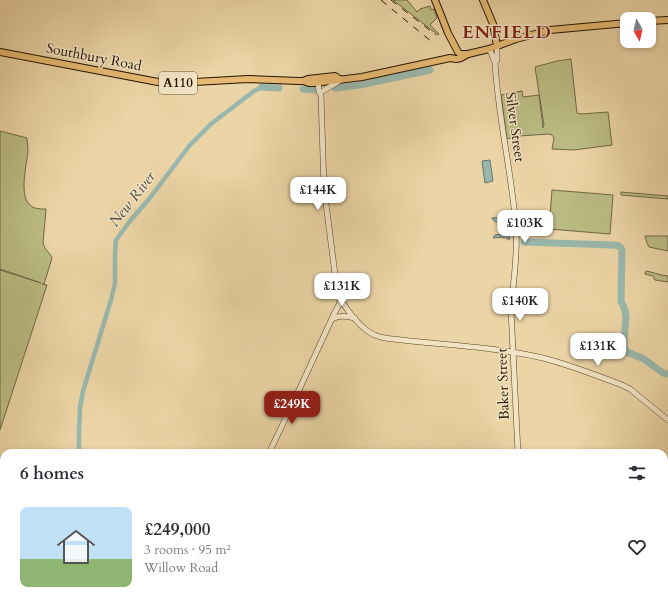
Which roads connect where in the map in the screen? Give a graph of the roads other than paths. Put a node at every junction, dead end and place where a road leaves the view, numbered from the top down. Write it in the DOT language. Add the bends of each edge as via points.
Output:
graph roads {
  1 [pos="435,0"];
  2 [pos="483,0"];
  3 [pos="668,20"];
  4 [pos="656,21"];
  5 [pos="620,24"];
  6 [pos="497,46"];
  7 [pos="489,49"];
  8 [pos="0,52"];
  9 [pos="458,52"];
  10 [pos="466,54"];
  11 [pos="450,58"];
  12 [pos="495,62"];
  13 [pos="320,80"];
  14 [pos="341,80"];
  15 [pos="322,93"];
  16 [pos="512,195"];
  17 [pos="342,301"];
  18 [pos="355,318"];
  19 [pos="332,319"];
  20 [pos="513,353"];
  21 [pos="668,420"];
  22 [pos="271,449"];
  23 [pos="518,449"];
  1 -- 9 [label="main road"];
  2 -- 6 [label="main road" via="493,24"];
  3 -- 4 [label="main road"];
  5 -- 6 [label="main road, Southbury Road" via="550,30"];
  6 -- 7 [label="main road, Southbury Road"];
  6 -- 12 [label="street, Silver Street"];
  7 -- 10 [label="main road, Southbury Road"];
  7 -- 12 [label="street, Silver Street"];
  8 -- 13 [label="main road, Southbury Road / A110" via="158,82 248,79 309,83"];
  9 -- 10 [label="main road"];
  9 -- 11 [label="main road, Southbury Road / A110"];
  10 -- 11 [label="main road, Southbury Road / A110" via="461,58"];
  11 -- 14 [label="main road, Southbury Road / A110"];
  12 -- 16 [label="street, Silver Street"];
  13 -- 14 [label="main road, Southbury Road / A110" via="335,76"];
  13 -- 15 [label="street"];
  14 -- 15 [label="street"];
  15 -- 17 [label="street" via="324,188 336,288"];
  16 -- 20 [label="street, Baker Street" via="517,243 512,292"];
  17 -- 18 [label="street"];
  17 -- 19 [label="street"];
  18 -- 19 [label="street" via="340,316"];
  18 -- 20 [label="street" via="365,329 380,337"];
  19 -- 22 [label="street"];
  20 -- 21 [label="street" via="560,363 622,385"];
  20 -- 23 [label="street, Baker Street"];
}
